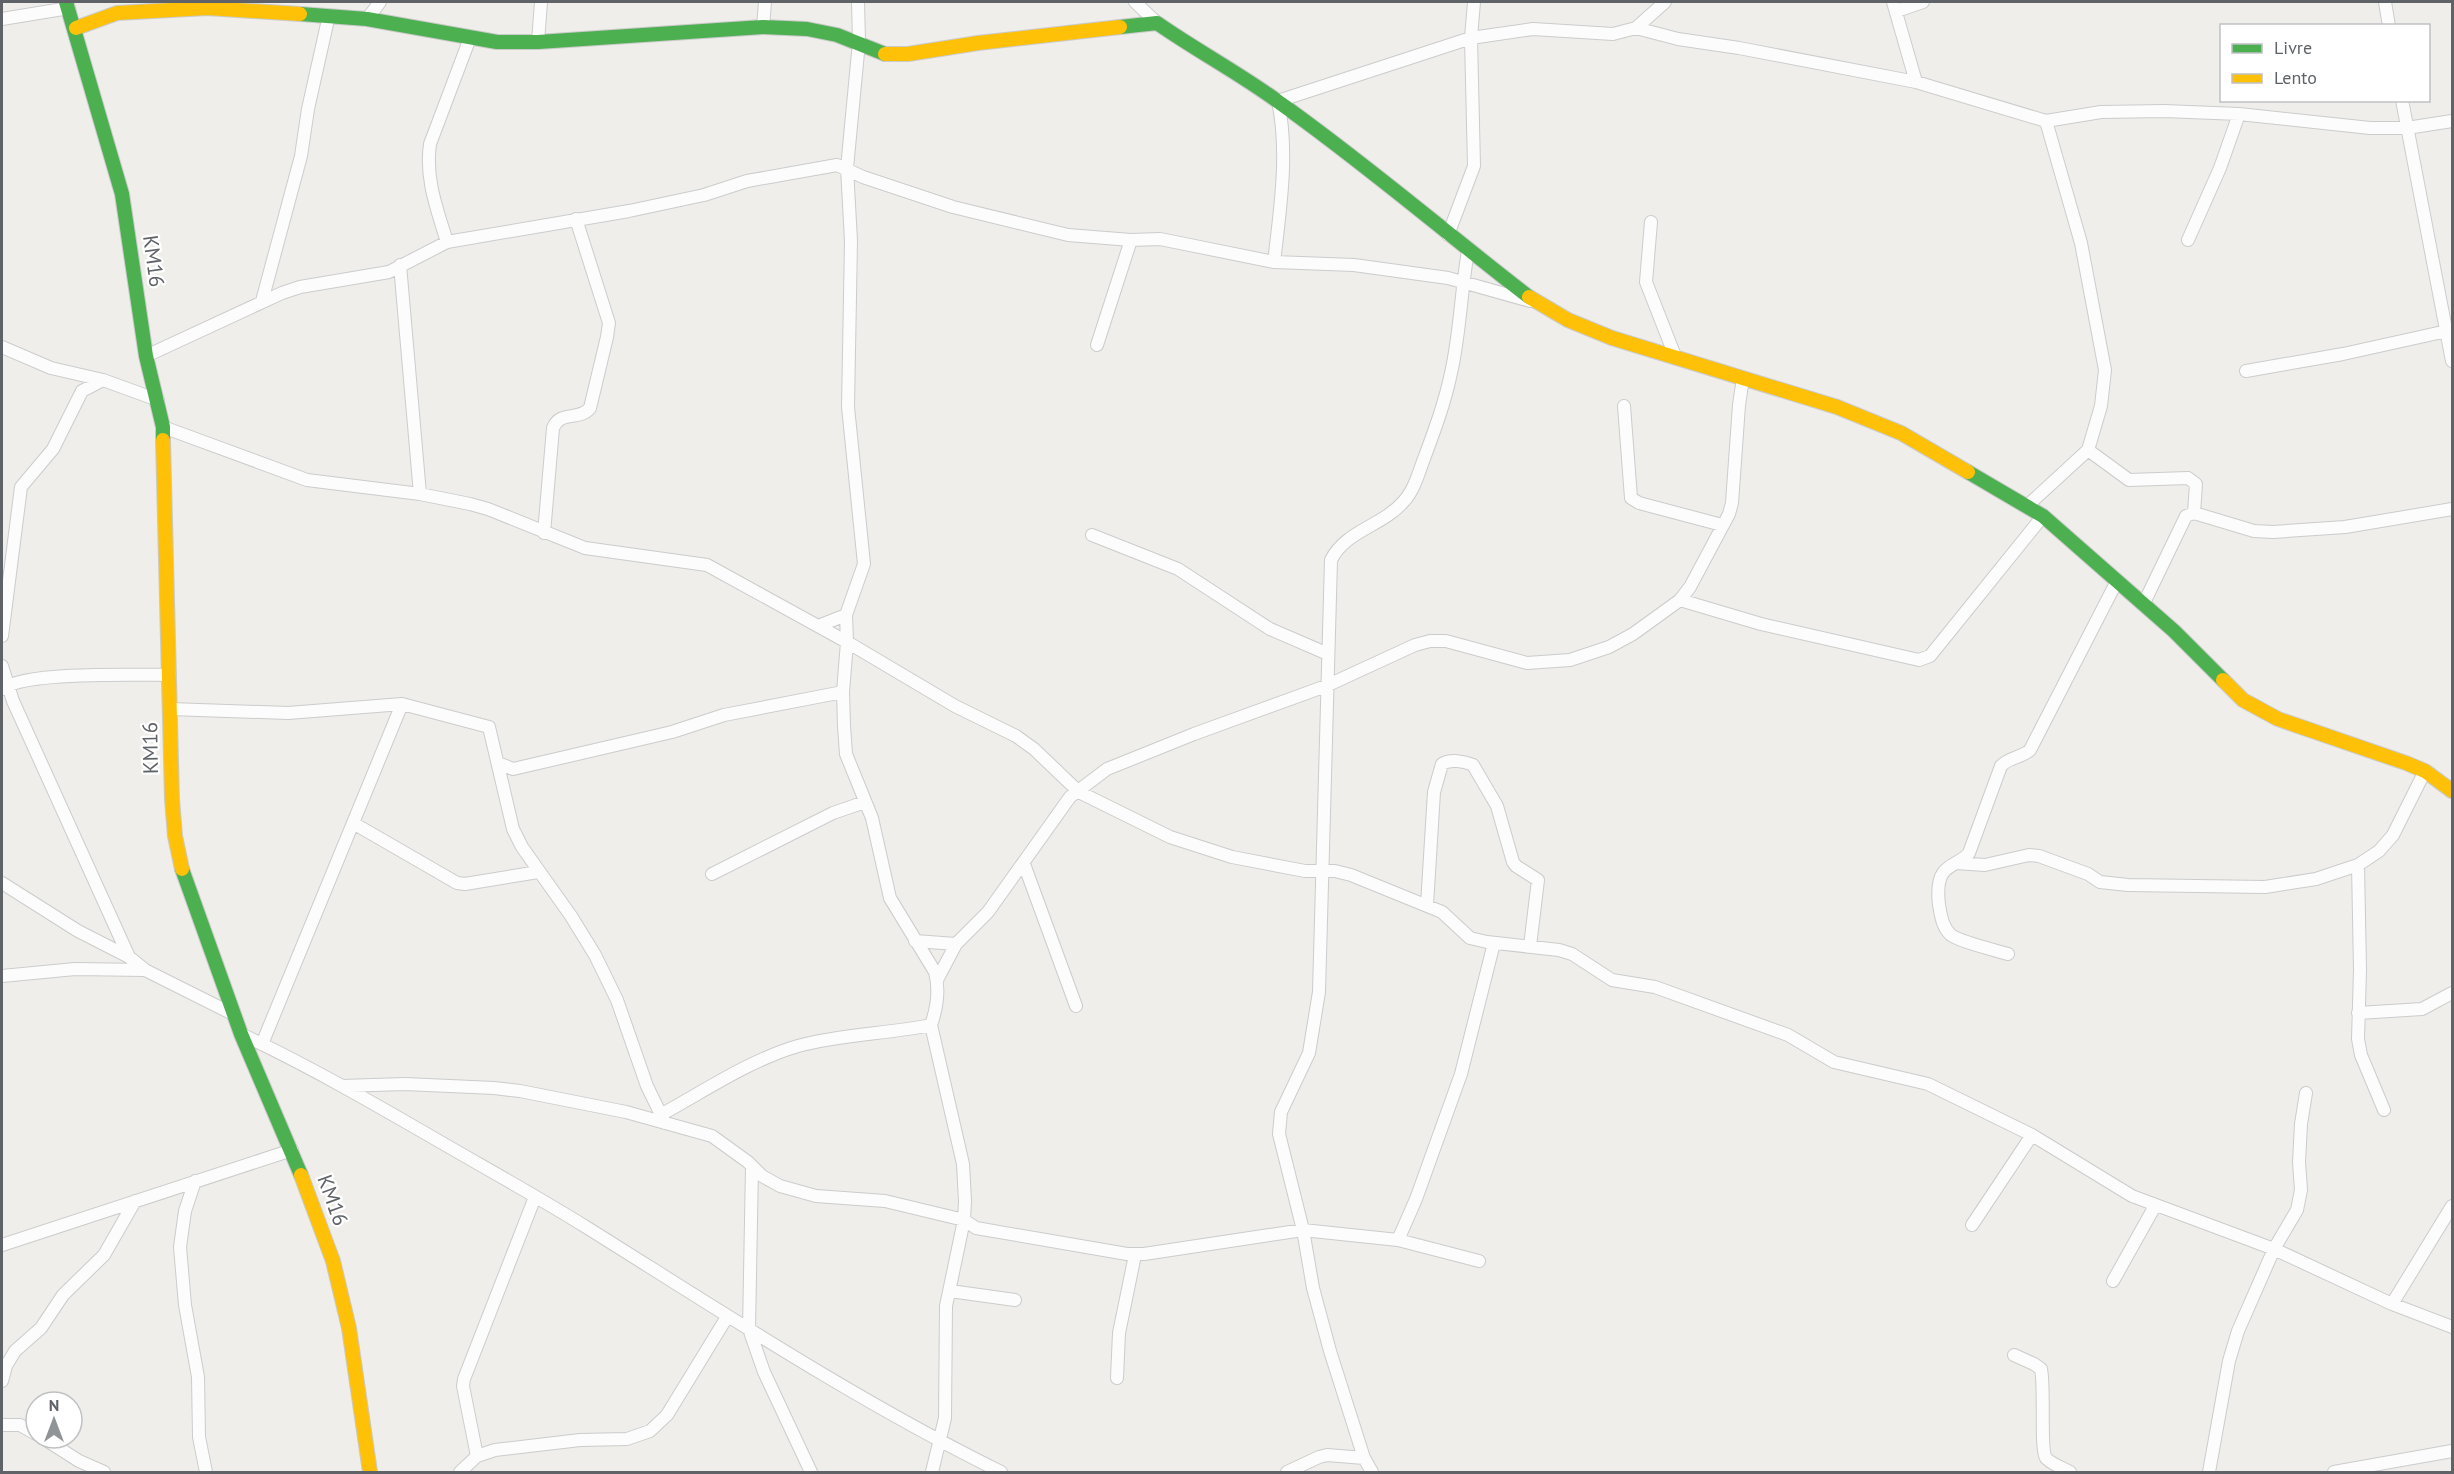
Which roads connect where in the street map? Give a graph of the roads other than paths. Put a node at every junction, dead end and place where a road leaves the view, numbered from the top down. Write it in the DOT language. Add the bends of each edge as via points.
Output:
graph roads {
  1 [pos="380,2"];
  2 [pos="541,2"];
  3 [pos="765,2"];
  4 [pos="858,2"];
  5 [pos="1135,2"];
  6 [pos="1474,2"];
  7 [pos="1665,2"];
  8 [pos="1923,2"];
  9 [pos="2385,2"];
  10 [pos="68,5"];
  11 [pos="1895,6"];
  12 [pos="329,15"];
  13 [pos="2,19"];
  14 [pos="368,19"];
  15 [pos="1156,23"];
  16 [pos="2389,24"];
  17 [pos="763,27"];
  18 [pos="76,28"];
  19 [pos="1636,28"];
  20 [pos="470,38"];
  21 [pos="1471,38"];
  22 [pos="538,42"];
  23 [pos="859,42"];
  24 [pos="1916,82"];
  25 [pos="1278,101"];
  26 [pos="2402,102"];
  27 [pos="2239,114"];
  28 [pos="2046,121"];
  29 [pos="2452,121"];
  30 [pos="2407,128"];
  31 [pos="847,168"];
  32 [pos="576,219"];
  33 [pos="1651,222"];
  34 [pos="1448,235"];
  35 [pos="1131,240"];
  36 [pos="2188,240"];
  37 [pos="447,242"];
  38 [pos="1468,251"];
  39 [pos="1274,262"];
  40 [pos="400,266"];
  41 [pos="1463,282"];
  42 [pos="262,301"];
  43 [pos="1534,302"];
  44 [pos="2447,331"];
  45 [pos="1097,345"];
  46 [pos="2,347"];
  47 [pos="146,356"];
  48 [pos="1675,356"];
  49 [pos="2452,360"];
  50 [pos="2246,371"];
  51 [pos="74,372"];
  52 [pos="1743,378"];
  53 [pos="103,380"];
  54 [pos="82,391"];
  55 [pos="158,400"];
  56 [pos="1624,406"];
  57 [pos="163,427"];
  58 [pos="2088,450"];
  59 [pos="420,494"];
  60 [pos="2027,506"];
  61 [pos="2452,509"];
  62 [pos="2194,513"];
  63 [pos="2043,516"];
  64 [pos="1722,525"];
  65 [pos="544,533"];
  66 [pos="1092,535"];
  67 [pos="2117,581"];
  68 [pos="1680,600"];
  69 [pos="2143,604"];
  70 [pos="846,615"];
  71 [pos="818,626"];
  72 [pos="2,636"];
  73 [pos="847,642"];
  74 [pos="1328,654"];
  75 [pos="2,666"];
  76 [pos="171,675"];
  77 [pos="1326,686"];
  78 [pos="5,689"];
  79 [pos="843,692"];
  80 [pos="402,704"];
  81 [pos="170,709"];
  82 [pos="498,763"];
  83 [pos="513,769"];
  84 [pos="2425,771"];
  85 [pos="503,784"];
  86 [pos="2452,790"];
  87 [pos="1079,792"];
  88 [pos="865,802"];
  89 [pos="353,823"];
  90 [pos="1956,863"];
  91 [pos="1024,864"];
  92 [pos="2358,865"];
  93 [pos="1322,871"];
  94 [pos="538,872"];
  95 [pos="712,874"];
  96 [pos="2,883"];
  97 [pos="1427,905"];
  98 [pos="915,941"];
  99 [pos="1494,943"];
  100 [pos="956,944"];
  101 [pos="1530,946"];
  102 [pos="2008,954"];
  103 [pos="129,957"];
  104 [pos="145,970"];
  105 [pos="2,976"];
  106 [pos="937,980"];
  107 [pos="2452,993"];
  108 [pos="1076,1006"];
  109 [pos="2358,1012"];
  110 [pos="235,1015"];
  111 [pos="931,1025"];
  112 [pos="241,1034"];
  113 [pos="262,1044"];
  114 [pos="342,1086"];
  115 [pos="2306,1093"];
  116 [pos="2384,1110"];
  117 [pos="664,1118"];
  118 [pos="2032,1134"];
  119 [pos="292,1150"];
  120 [pos="752,1167"];
  121 [pos="195,1181"];
  122 [pos="535,1197"];
  123 [pos="135,1201"];
  124 [pos="2155,1206"];
  125 [pos="2452,1206"];
  126 [pos="964,1220"];
  127 [pos="1972,1226"];
  128 [pos="1303,1230"];
  129 [pos="1398,1240"];
  130 [pos="2,1245"];
  131 [pos="2274,1249"];
  132 [pos="1135,1255"];
  133 [pos="1479,1261"];
  134 [pos="2113,1281"];
  135 [pos="950,1290"];
  136 [pos="1015,1300"];
  137 [pos="2392,1304"];
  138 [pos="727,1317"];
  139 [pos="2452,1327"];
  140 [pos="749,1329"];
  141 [pos="2014,1355"];
  142 [pos="1117,1378"];
  143 [pos="2,1381"];
  144 [pos="2,1425"];
  145 [pos="24,1427"];
  146 [pos="939,1442"];
  147 [pos="62,1450"];
  148 [pos="2452,1450"];
  149 [pos="477,1456"];
  150 [pos="1364,1458"];
  151 [pos="2362,1470"];
  152 [pos="104,1473"];
  153 [pos="206,1473"];
  154 [pos="370,1473"];
  155 [pos="460,1473"];
  156 [pos="811,1473"];
  157 [pos="932,1473"];
  158 [pos="1001,1473"];
  159 [pos="1287,1473"];
  160 [pos="1372,1473"];
  161 [pos="2070,1473"];
  162 [pos="2209,1473"];
  163 [pos="2334,1473"];
  1 -- 14 [label="street"];
  2 -- 22 [label="street"];
  3 -- 17 [label="street"];
  4 -- 23 [label="street"];
  5 -- 15 [label="street"];
  6 -- 21 [label="street"];
  7 -- 19 [label="street"];
  8 -- 11 [label="street"];
  9 -- 16 [label="street"];
  10 -- 13 [label="street"];
  10 -- 18 [label="street, KM16"];
  11 -- 24 [label="street"];
  12 -- 14 [label="street"];
  12 -- 18 [label="street" via="207,8 117,13"];
  12 -- 42 [label="street" via="301,156"];
  14 -- 20 [label="street"];
  15 -- 23 [label="street" via="908,54 884,54"];
  15 -- 25 [label="street"];
  17 -- 22 [label="street"];
  17 -- 23 [label="street" via="807,29"];
  18 -- 47 [label="street, KM16" via="122,194"];
  19 -- 21 [label="street" via="1613,33 1533,29"];
  19 -- 24 [label="street"];
  20 -- 22 [label="street"];
  20 -- 37 [label="street" via="428,156 431,190"];
  21 -- 25 [label="street"];
  21 -- 34 [label="street" via="1474,166"];
  23 -- 31 [label="street"];
  24 -- 28 [label="street"];
  25 -- 34 [label="street" via="1392,187"];
  25 -- 39 [label="street" via="1283,152"];
  26 -- 30 [label="street"];
  27 -- 28 [label="street" via="2101,112"];
  27 -- 30 [label="street" via="2370,128"];
  27 -- 36 [label="street"];
  28 -- 58 [label="street" via="2081,243 2105,370 2101,406"];
  29 -- 30 [label="street"];
  30 -- 44 [label="street"];
  31 -- 32 [label="street" via="820,167 747,181 705,195"];
  31 -- 35 [label="street" via="953,207 1068,235"];
  31 -- 70 [label="street" via="851,242 848,407 864,564"];
  32 -- 37 [label="street"];
  32 -- 65 [label="street" via="607,314 608,337 590,408 583,414 560,418 553,428"];
  33 -- 48 [label="street" via="1646,282"];
  34 -- 38 [label="street"];
  35 -- 39 [label="street" via="1160,239"];
  35 -- 45 [label="street"];
  37 -- 40 [label="street"];
  38 -- 41 [label="street"];
  38 -- 43 [label="street"];
  39 -- 41 [label="street" via="1354,265"];
  40 -- 42 [label="street" via="377,275 300,287"];
  40 -- 59 [label="street"];
  41 -- 43 [label="street"];
  41 -- 74 [label="street" via="1452,372 1412,488 1392,512 1348,538 1331,560"];
  42 -- 47 [label="street"];
  43 -- 48 [label="street" via="1612,338"];
  44 -- 49 [label="street"];
  44 -- 50 [label="street"];
  46 -- 51 [label="street" via="51,368"];
  47 -- 55 [label="street, KM16"];
  48 -- 52 [label="street"];
  51 -- 53 [label="street"];
  51 -- 54 [label="street"];
  52 -- 60 [label="street" via="1837,407 1901,433"];
  52 -- 64 [label="street" via="1732,503"];
  53 -- 54 [label="street"];
  53 -- 55 [label="street"];
  54 -- 72 [label="street" via="53,449 19,493"];
  55 -- 57 [label="street, KM16"];
  56 -- 64 [label="street" via="1631,498"];
  57 -- 59 [label="street" via="307,480"];
  57 -- 76 [label="street, KM16"];
  58 -- 60 [label="street"];
  58 -- 62 [label="street" via="2129,480 2194,481"];
  59 -- 65 [label="street" via="488,509"];
  60 -- 63 [label="street"];
  61 -- 62 [label="street" via="2345,527 2273,532 2254,531"];
  62 -- 69 [label="street" via="2187,516"];
  63 -- 67 [label="street"];
  63 -- 68 [label="street" via="1925,659 1840,643"];
  64 -- 68 [label="street"];
  65 -- 71 [label="street" via="585,549 701,563"];
  66 -- 74 [label="street" via="1178,569 1270,629"];
  67 -- 69 [label="street"];
  67 -- 90 [label="street" via="2030,750 2001,766 1969,853"];
  68 -- 77 [label="street" via="1634,634 1570,660 1527,663 1467,645 1430,641"];
  69 -- 84 [label="street" via="2243,700 2260,711"];
  70 -- 71 [label="street"];
  70 -- 73 [label="street"];
  71 -- 73 [label="street"];
  73 -- 79 [label="street"];
  73 -- 87 [label="street" via="1016,736"];
  74 -- 77 [label="street"];
  75 -- 78 [label="street"];
  76 -- 78 [label="street" via="39,678"];
  76 -- 81 [label="street, KM16"];
  77 -- 87 [label="street" via="1107,770"];
  77 -- 93 [label="street"];
  78 -- 103 [label="street"];
  79 -- 83 [label="street" via="724,715 672,732"];
  79 -- 88 [label="street" via="846,754"];
  80 -- 81 [label="street" via="288,713"];
  80 -- 82 [label="street" via="489,727"];
  80 -- 89 [label="street"];
  81 -- 110 [label="street, KM16" via="175,836 182,868"];
  82 -- 83 [label="street"];
  82 -- 85 [label="street"];
  83 -- 85 [label="street"];
  84 -- 86 [label="street"];
  84 -- 92 [label="street" via="2393,835 2379,851"];
  85 -- 94 [label="street" via="513,829"];
  87 -- 91 [label="street" via="1070,797"];
  87 -- 93 [label="street" via="1203,849 1305,871"];
  88 -- 95 [label="street" via="833,813"];
  88 -- 98 [label="street" via="890,898"];
  89 -- 94 [label="street" via="457,883"];
  89 -- 113 [label="street"];
  90 -- 92 [label="street" via="1985,865 2029,855 2104,883 2228,887 2299,882"];
  90 -- 102 [label="street" via="1942,873 1940,882 1938,897 1943,924 1952,936"];
  91 -- 100 [label="street" via="988,912"];
  91 -- 108 [label="street"];
  92 -- 109 [label="street"];
  93 -- 97 [label="street" via="1351,875"];
  93 -- 128 [label="street" via="1319,992 1309,1053 1278,1122"];
  94 -- 117 [label="street" via="595,955 617,1000 647,1086"];
  96 -- 103 [label="street"];
  97 -- 99 [label="street" via="1442,912 1470,938"];
  97 -- 101 [label="street" via="1435,783 1442,764 1467,762 1473,765 1494,799 1513,862 1539,880"];
  98 -- 100 [label="street"];
  98 -- 106 [label="street"];
  99 -- 101 [label="street"];
  99 -- 129 [label="street" via="1454,1094"];
  100 -- 106 [label="street"];
  101 -- 118 [label="street" via="1572,954 1612,980 1655,987 1732,1013 1788,1035 1834,1062 1928,1084"];
  103 -- 104 [label="street"];
  104 -- 105 [label="street" via="75,969"];
  104 -- 110 [label="street"];
  106 -- 111 [label="street" via="937,1003"];
  107 -- 109 [label="street" via="2422,1009"];
  109 -- 116 [label="street" via="2361,1055"];
  110 -- 112 [label="street, KM16"];
  111 -- 117 [label="street" via="796,1047 744,1068"];
  111 -- 126 [label="street" via="963,1164"];
  112 -- 113 [label="street"];
  112 -- 119 [label="street, KM16"];
  113 -- 114 [label="street"];
  114 -- 117 [label="street" via="494,1088"];
  114 -- 122 [label="street"];
  115 -- 131 [label="street" via="2297,1210"];
  117 -- 120 [label="street" via="712,1137"];
  118 -- 124 [label="street"];
  118 -- 127 [label="street"];
  119 -- 121 [label="street"];
  119 -- 154 [label="street, KM16" via="340,1288"];
  120 -- 126 [label="street" via="771,1182 798,1192 871,1199"];
  120 -- 140 [label="street"];
  121 -- 123 [label="street"];
  121 -- 153 [label="street" via="180,1246"];
  122 -- 138 [label="street"];
  122 -- 149 [label="street" via="462,1386"];
  123 -- 130 [label="street"];
  123 -- 143 [label="street" via="105,1255 63,1295 40,1328 15,1351"];
  124 -- 131 [label="street"];
  124 -- 134 [label="street"];
  125 -- 137 [label="street"];
  126 -- 132 [label="street" via="976,1228"];
  126 -- 135 [label="street"];
  128 -- 129 [label="street"];
  128 -- 132 [label="street"];
  128 -- 150 [label="street" via="1309,1273"];
  129 -- 133 [label="street"];
  131 -- 137 [label="street"];
  131 -- 162 [label="street" via="2229,1361"];
  132 -- 142 [label="street" via="1119,1333"];
  135 -- 136 [label="street"];
  135 -- 146 [label="street" via="946,1306 946,1407"];
  137 -- 139 [label="street"];
  138 -- 140 [label="street"];
  138 -- 149 [label="street" via="667,1415 650,1431 627,1439 580,1440 495,1450"];
  140 -- 146 [label="street"];
  140 -- 156 [label="street" via="764,1372"];
  141 -- 161 [label="street" via="2041,1369 2043,1451 2050,1461"];
  144 -- 145 [label="street"];
  146 -- 157 [label="street"];
  146 -- 158 [label="street"];
  147 -- 152 [label="street"];
  148 -- 151 [label="street"];
  149 -- 155 [label="street"];
  150 -- 159 [label="street" via="1327,1455"];
  150 -- 160 [label="street"];
  151 -- 163 [label="street"];
}
